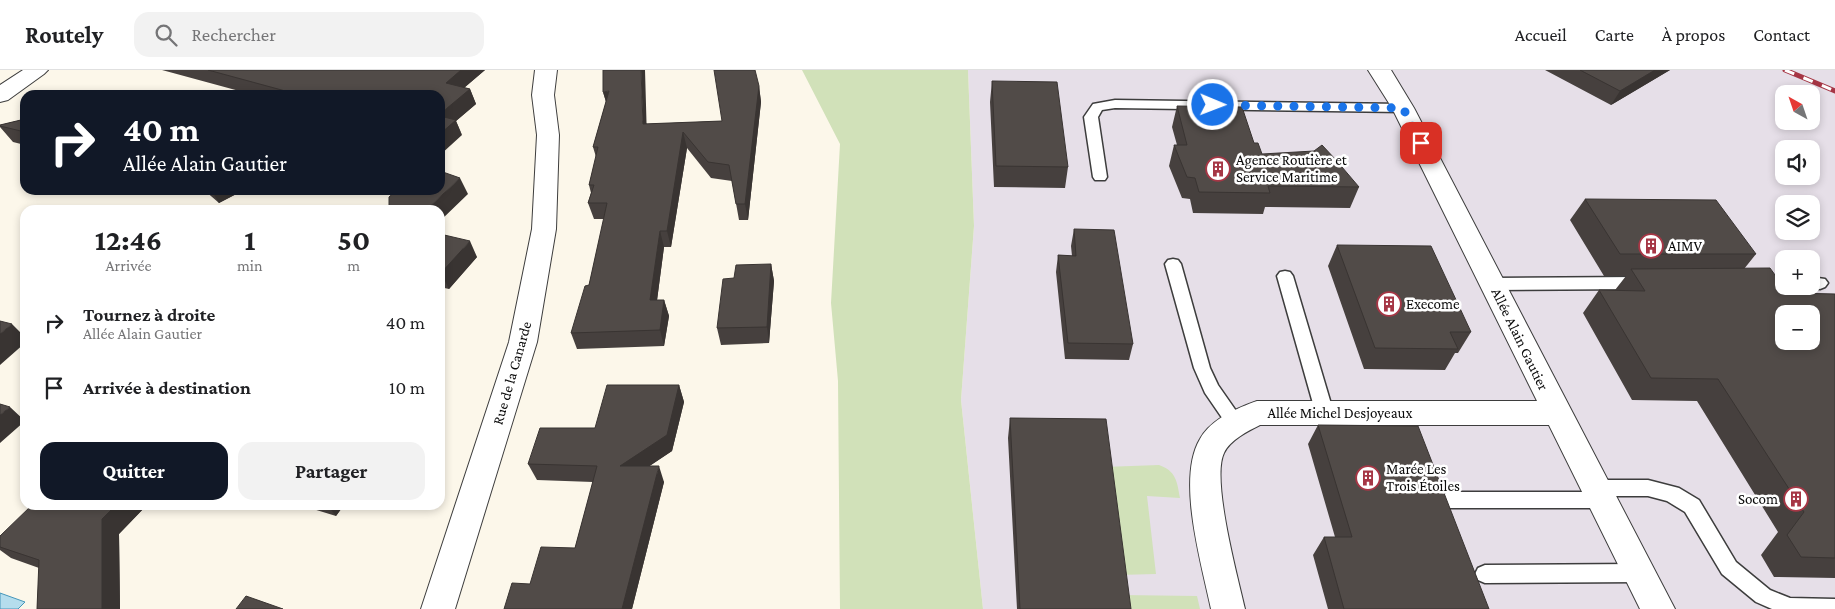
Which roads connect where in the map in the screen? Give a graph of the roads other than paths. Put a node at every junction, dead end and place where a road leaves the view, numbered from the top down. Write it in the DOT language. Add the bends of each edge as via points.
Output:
graph roads {
  1 [pos="37,70"];
  2 [pos="546,70"];
  3 [pos="1379,70"];
  4 [pos="0,95"];
  5 [pos="1403,108"];
  6 [pos="1100,177"];
  7 [pos="1173,264"];
  8 [pos="1285,276"];
  9 [pos="1656,283"];
  10 [pos="1492,284"];
  11 [pos="1557,413"];
  12 [pos="1325,414"];
  13 [pos="1235,423"];
  14 [pos="1598,494"];
  15 [pos="1450,500"];
  16 [pos="1639,573"];
  17 [pos="1485,574"];
  18 [pos="1835,608"];
  19 [pos="438,609"];
  20 [pos="1228,609"];
  21 [pos="1658,609"];
  1 -- 4 [label="street"];
  2 -- 19 [label="street, Rue de la Canarde" via="543,95 548,136 544,229 523,342"];
  3 -- 5 [label="street, Allée Alain Gautier"];
  5 -- 6 [label="lane" via="1115,104 1098,108 1091,117"];
  5 -- 10 [label="street, Allée Alain Gautier"];
  7 -- 13 [label="lane" via="1202,368 1211,388"];
  8 -- 12 [label="lane"];
  9 -- 10 [label="lane"];
  10 -- 11 [label="street, Allée Alain Gautier"];
  11 -- 12 [label="street, Allée Michel Desjoyeaux"];
  11 -- 14 [label="street, Allée Alain Gautier"];
  12 -- 13 [label="street, Allée Michel Desjoyeaux" via="1257,413"];
  13 -- 20 [label="street, Allée Michel Desjoyeaux" via="1210,447 1204,470 1205,494"];
  14 -- 15 [label="lane"];
  14 -- 16 [label="street, Allée Alain Gautier"];
  14 -- 18 [label="lane" via="1648,488 1672,494 1692,506 1729,568 1763,596 1790,607"];
  16 -- 17 [label="lane"];
  16 -- 21 [label="street, Allée Alain Gautier"];
}
